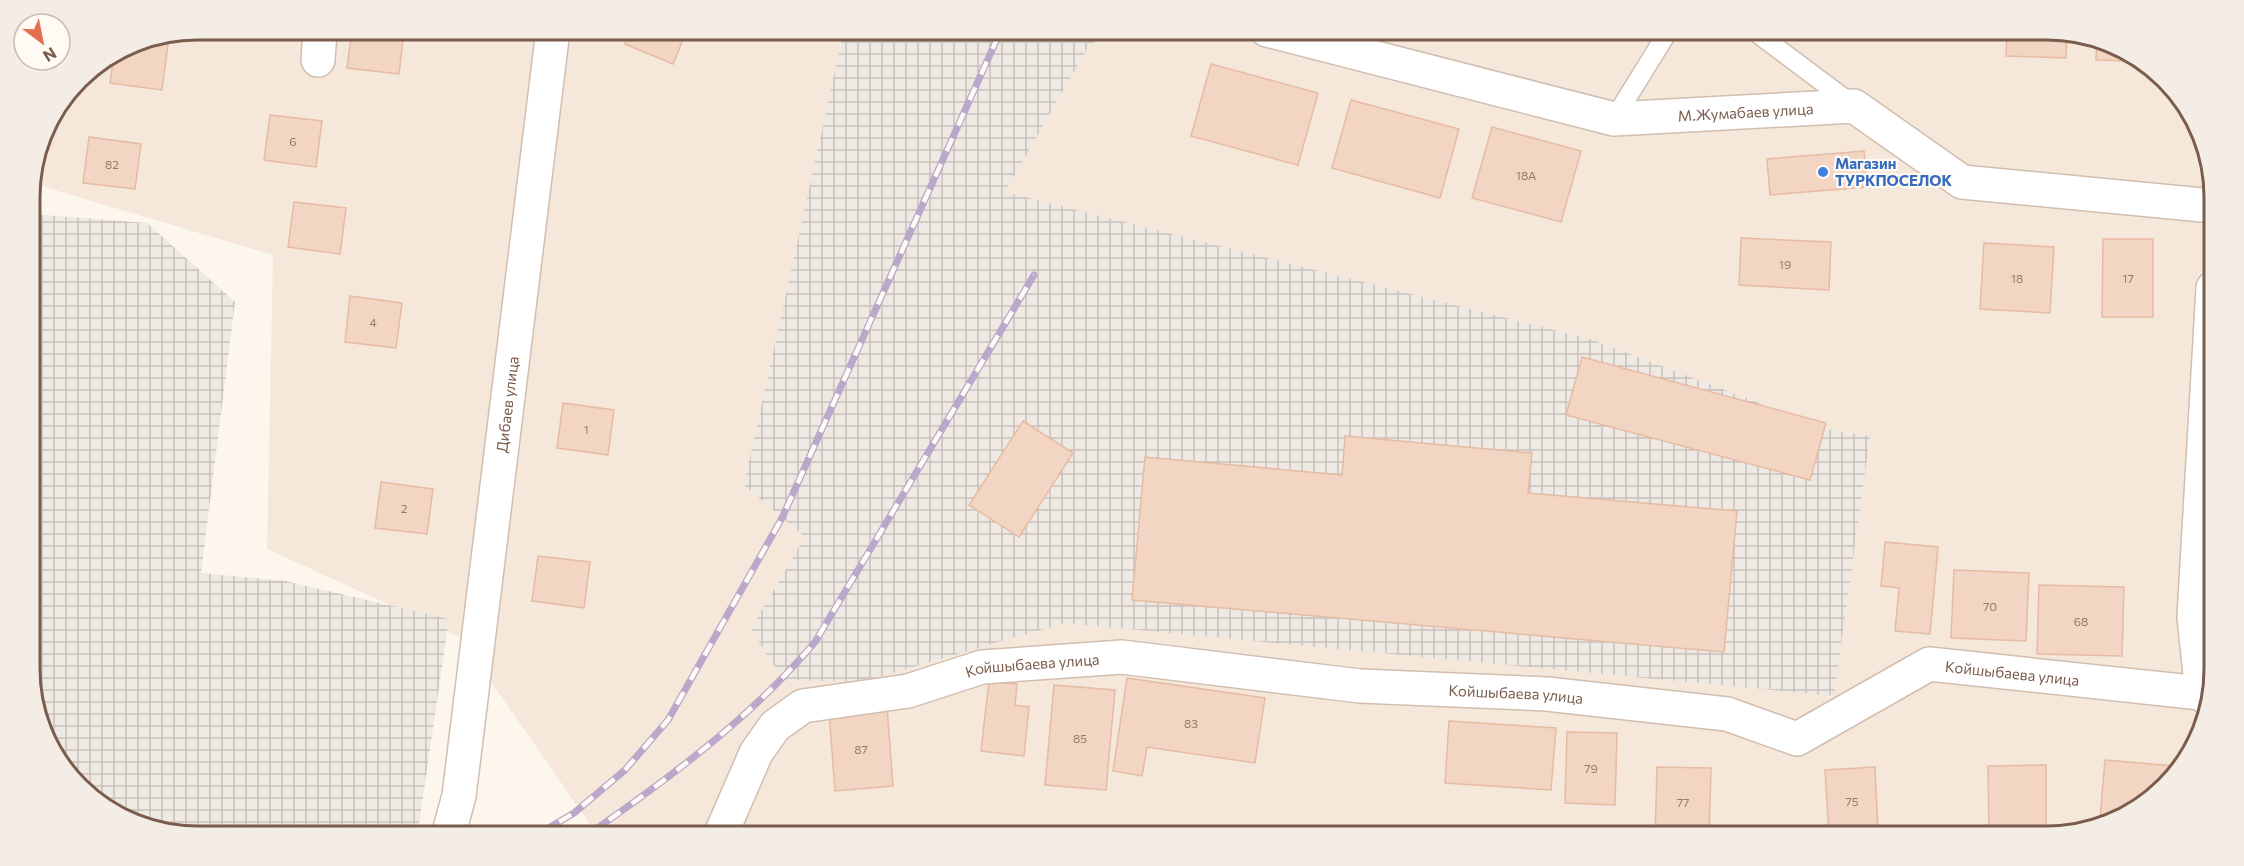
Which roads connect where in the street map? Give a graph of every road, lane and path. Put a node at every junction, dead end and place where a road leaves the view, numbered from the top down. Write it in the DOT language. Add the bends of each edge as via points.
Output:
graph roads {
  1 [pos="1308,40"];
  2 [pos="1663,40"];
  3 [pos="1766,40"];
  4 [pos="552,41"];
  5 [pos="1854,106"];
  6 [pos="1614,119"];
  7 [pos="2204,205"];
  8 [pos="2204,444"];
  9 [pos="2203,674"];
  10 [pos="2201,695"];
  11 [pos="451,826"];
  12 [pos="724,826"];
  1 -- 6 [label="street, М.Жумабаев улица"];
  2 -- 6 [label="lane"];
  3 -- 5 [label="lane"];
  4 -- 11 [label="street, Дибаев улица" via="459,796"];
  5 -- 6 [label="street, М.Жумабаев улица"];
  5 -- 7 [label="street" via="1962,182"];
  8 -- 9 [label="street" via="2194,617"];
  10 -- 12 [label="street, Койшыбаева улица" via="1929,664 1797,739 1727,714 1546,694 1360,686 1122,657 982,667 908,691 802,706 775,726 756,753"];
}
